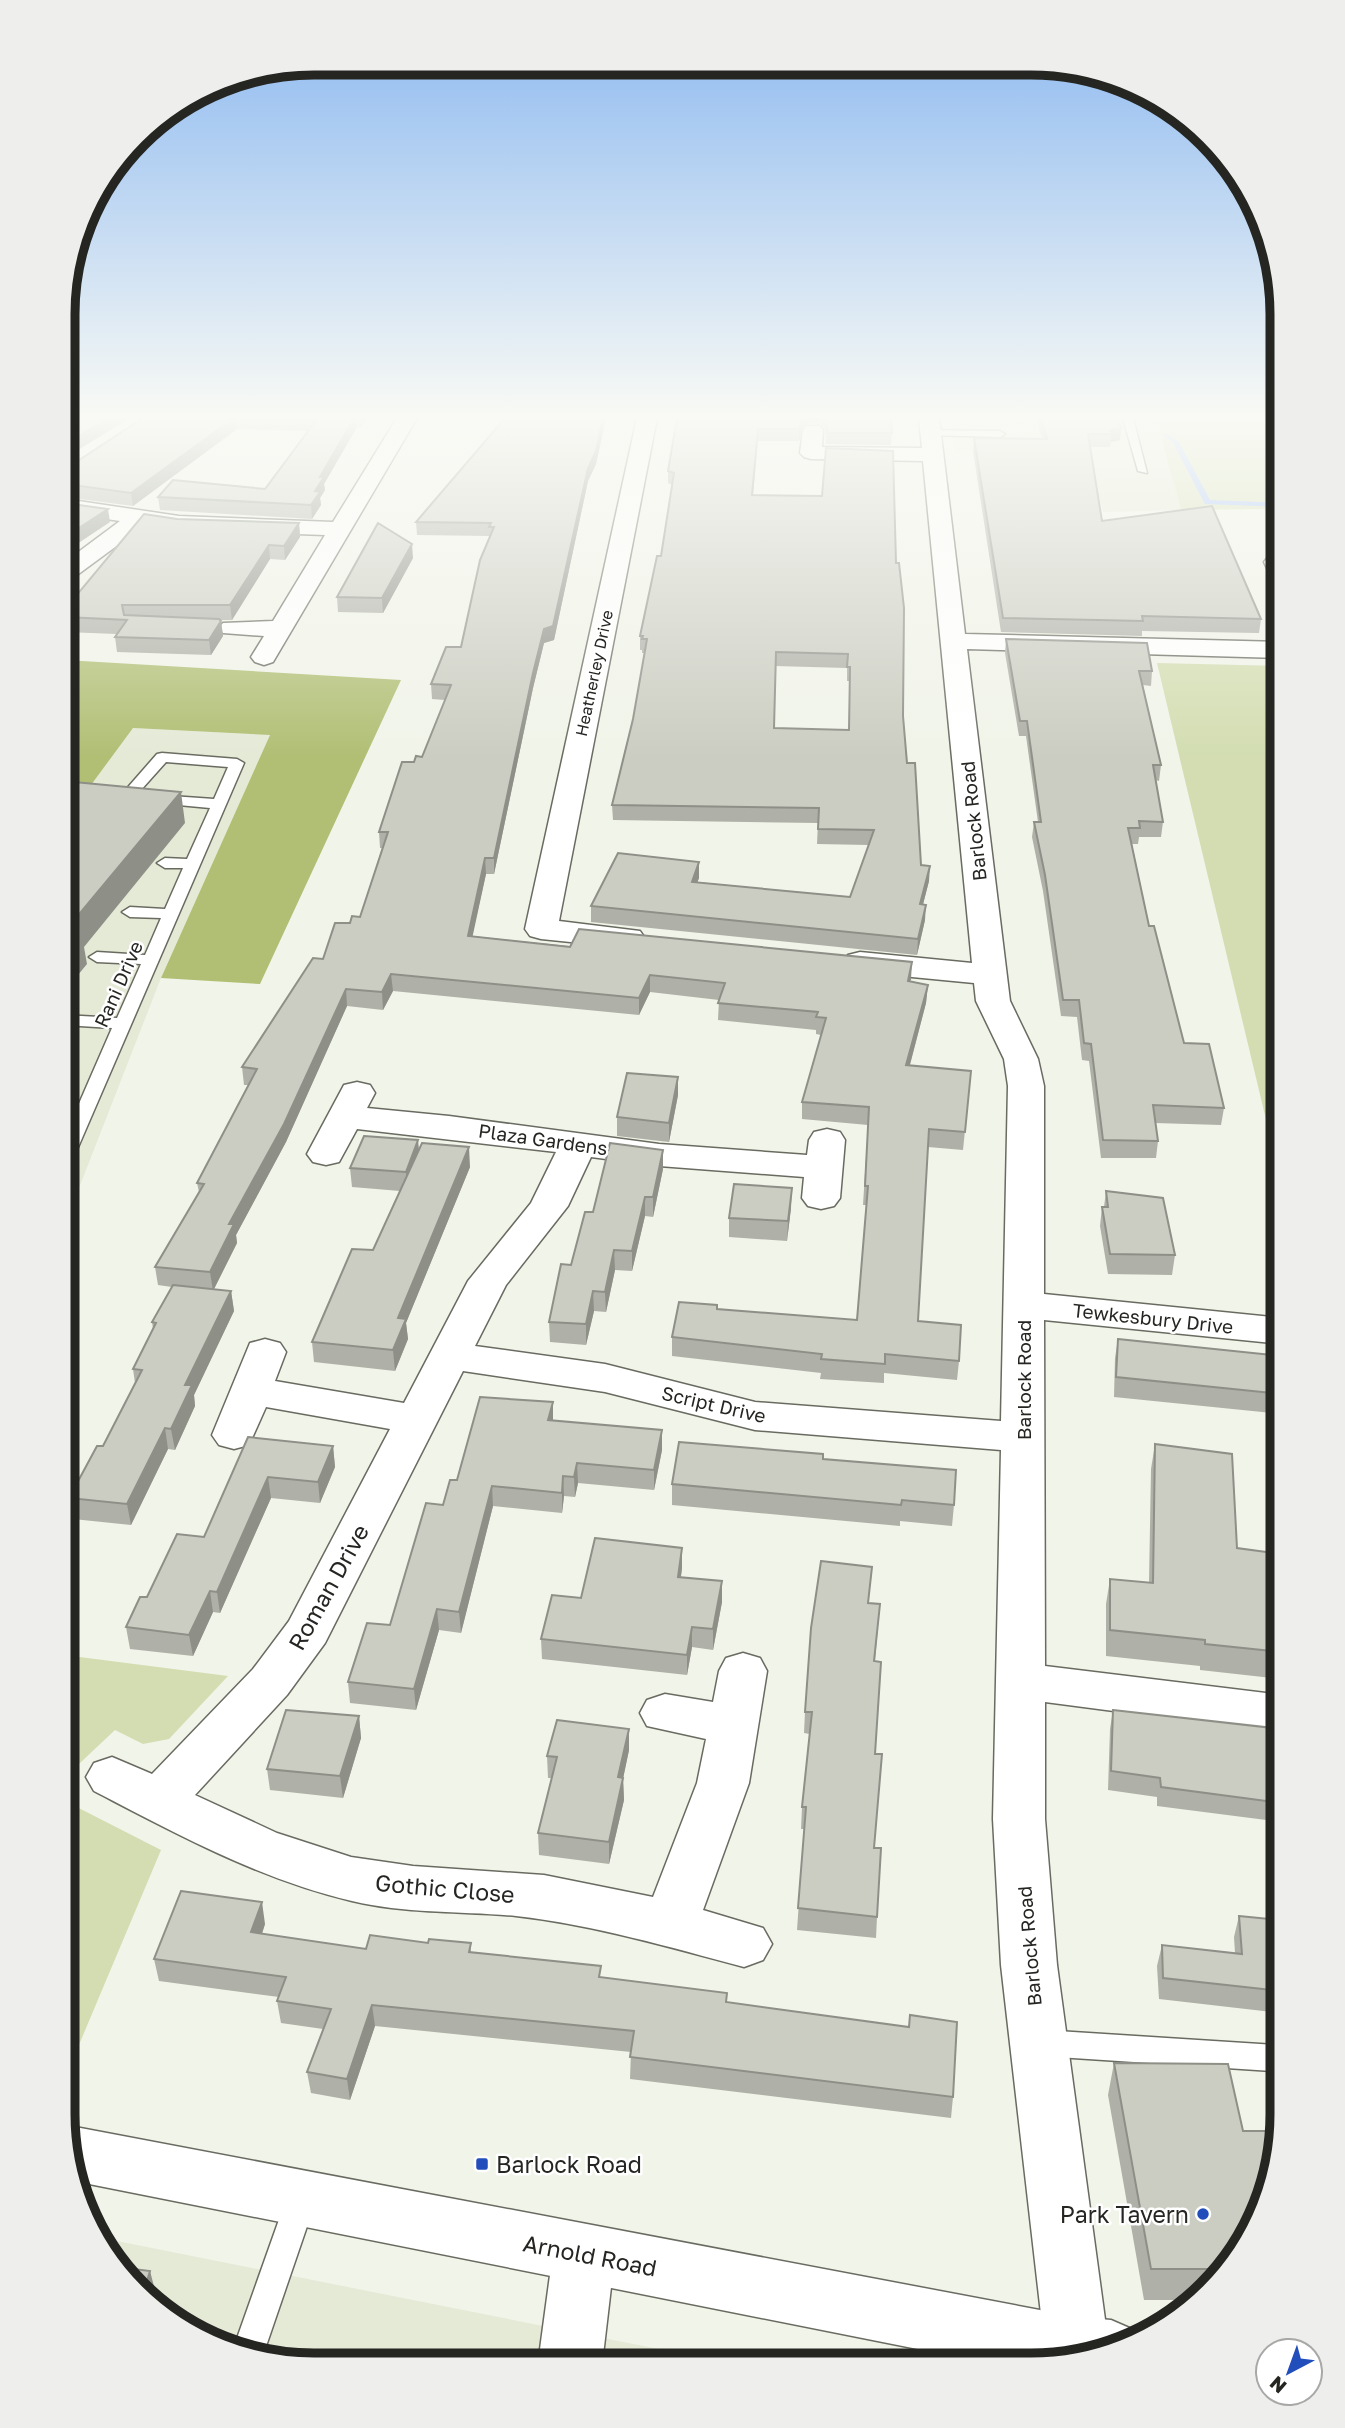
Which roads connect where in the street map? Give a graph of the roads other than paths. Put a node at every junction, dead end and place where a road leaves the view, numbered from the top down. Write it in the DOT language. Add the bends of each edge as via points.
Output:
graph roads {
  1 [pos="122,531"];
  2 [pos="339,531"];
  3 [pos="623,531"];
  4 [pos="941,531"];
  5 [pos="75,566"];
  6 [pos="285,622"];
  7 [pos="225,627"];
  8 [pos="953,641"];
  9 [pos="1270,650"];
  10 [pos="264,656"];
  11 [pos="219,804"];
  12 [pos="210,825"];
  13 [pos="165,863"];
  14 [pos="193,864"];
  15 [pos="130,912"];
  16 [pos="171,914"];
  17 [pos="661,941"];
  18 [pos="97,957"];
  19 [pos="834,959"];
  20 [pos="151,960"];
  21 [pos="989,975"];
  22 [pos="75,1021"];
  23 [pos="123,1024"];
  24 [pos="75,1118"];
  25 [pos="579,1144"];
  26 [pos="326,1154"];
  27 [pos="824,1168"];
  28 [pos="1024,1305"];
  29 [pos="1269,1330"];
  30 [pos="265,1352"];
  31 [pos="450,1356"];
  32 [pos="250,1391"];
  33 [pos="417,1419"];
  34 [pos="234,1436"];
  35 [pos="1023,1437"];
  36 [pos="743,1671"];
  37 [pos="1021,1681"];
  38 [pos="1269,1712"];
  39 [pos="665,1713"];
  40 [pos="733,1725"];
  41 [pos="112,1777"];
  42 [pos="159,1800"];
  43 [pos="670,1924"];
  44 [pos="744,1944"];
  45 [pos="1039,2043"];
  46 [pos="1269,2058"];
  47 [pos="79,2156"];
  48 [pos="302,2199"];
  49 [pos="584,2253"];
  50 [pos="250,2344"];
  51 [pos="1093,2344"];
  52 [pos="973,2347"];
  53 [pos="1070,2349"];
  54 [pos="571,2353"];
  1 -- 5 [label="street"];
  2 -- 6 [label="street" via="294,587"];
  3 -- 17 [label="street, Heatherley Drive" via="541,929"];
  4 -- 8 [label="street, Barlock Road"];
  6 -- 7 [label="street"];
  6 -- 10 [label="street"];
  8 -- 9 [label="street"];
  8 -- 21 [label="street, Barlock Road"];
  11 -- 11 [label="lane" via="166,800 127,797 162,757 237,763"];
  11 -- 12 [label="lane"];
  12 -- 14 [label="lane, Rani Drive"];
  13 -- 14 [label="lane"];
  14 -- 16 [label="lane, Rani Drive"];
  15 -- 16 [label="lane"];
  16 -- 20 [label="lane, Rani Drive"];
  18 -- 20 [label="lane"];
  19 -- 21 [label="street"];
  20 -- 23 [label="lane, Rani Drive"];
  21 -- 28 [label="street, Barlock Road" via="993,1001 1021,1059 1026,1086"];
  22 -- 23 [label="lane"];
  23 -- 24 [label="lane, Rani Drive"];
  25 -- 26 [label="street, Plaza Gardens" via="449,1127 351,1104"];
  25 -- 27 [label="street, Plaza Gardens"];
  25 -- 31 [label="street, Roman Drive" via="549,1206 488,1282"];
  28 -- 29 [label="street, Tewkesbury Drive"];
  28 -- 35 [label="street, Barlock Road"];
  30 -- 32 [label="street"];
  31 -- 33 [label="street, Roman Drive"];
  31 -- 35 [label="street, Script Drive" via="605,1378 755,1416"];
  32 -- 33 [label="street"];
  32 -- 34 [label="street"];
  33 -- 42 [label="street, Roman Drive" via="308,1631 270,1682"];
  35 -- 37 [label="street, Barlock Road"];
  36 -- 40 [label="street"];
  37 -- 38 [label="street"];
  37 -- 45 [label="street, Barlock Road" via="1019,1819"];
  39 -- 40 [label="street"];
  40 -- 43 [label="street" via="723,1783"];
  41 -- 42 [label="street, Gothic Close"];
  42 -- 43 [label="street, Gothic Close" via="281,1859 353,1879 420,1891 514,1894 601,1906"];
  43 -- 44 [label="street, Gothic Close"];
  45 -- 46 [label="lane"];
  45 -- 51 [label="street, Barlock Road"];
  47 -- 48 [label="street, Arnold Road"];
  48 -- 49 [label="street, Arnold Road"];
  48 -- 50 [label="lane"];
  49 -- 52 [label="street, Arnold Road"];
  49 -- 54 [label="street"];
  52 -- 53 [label="street, Arnold Road"];
}
